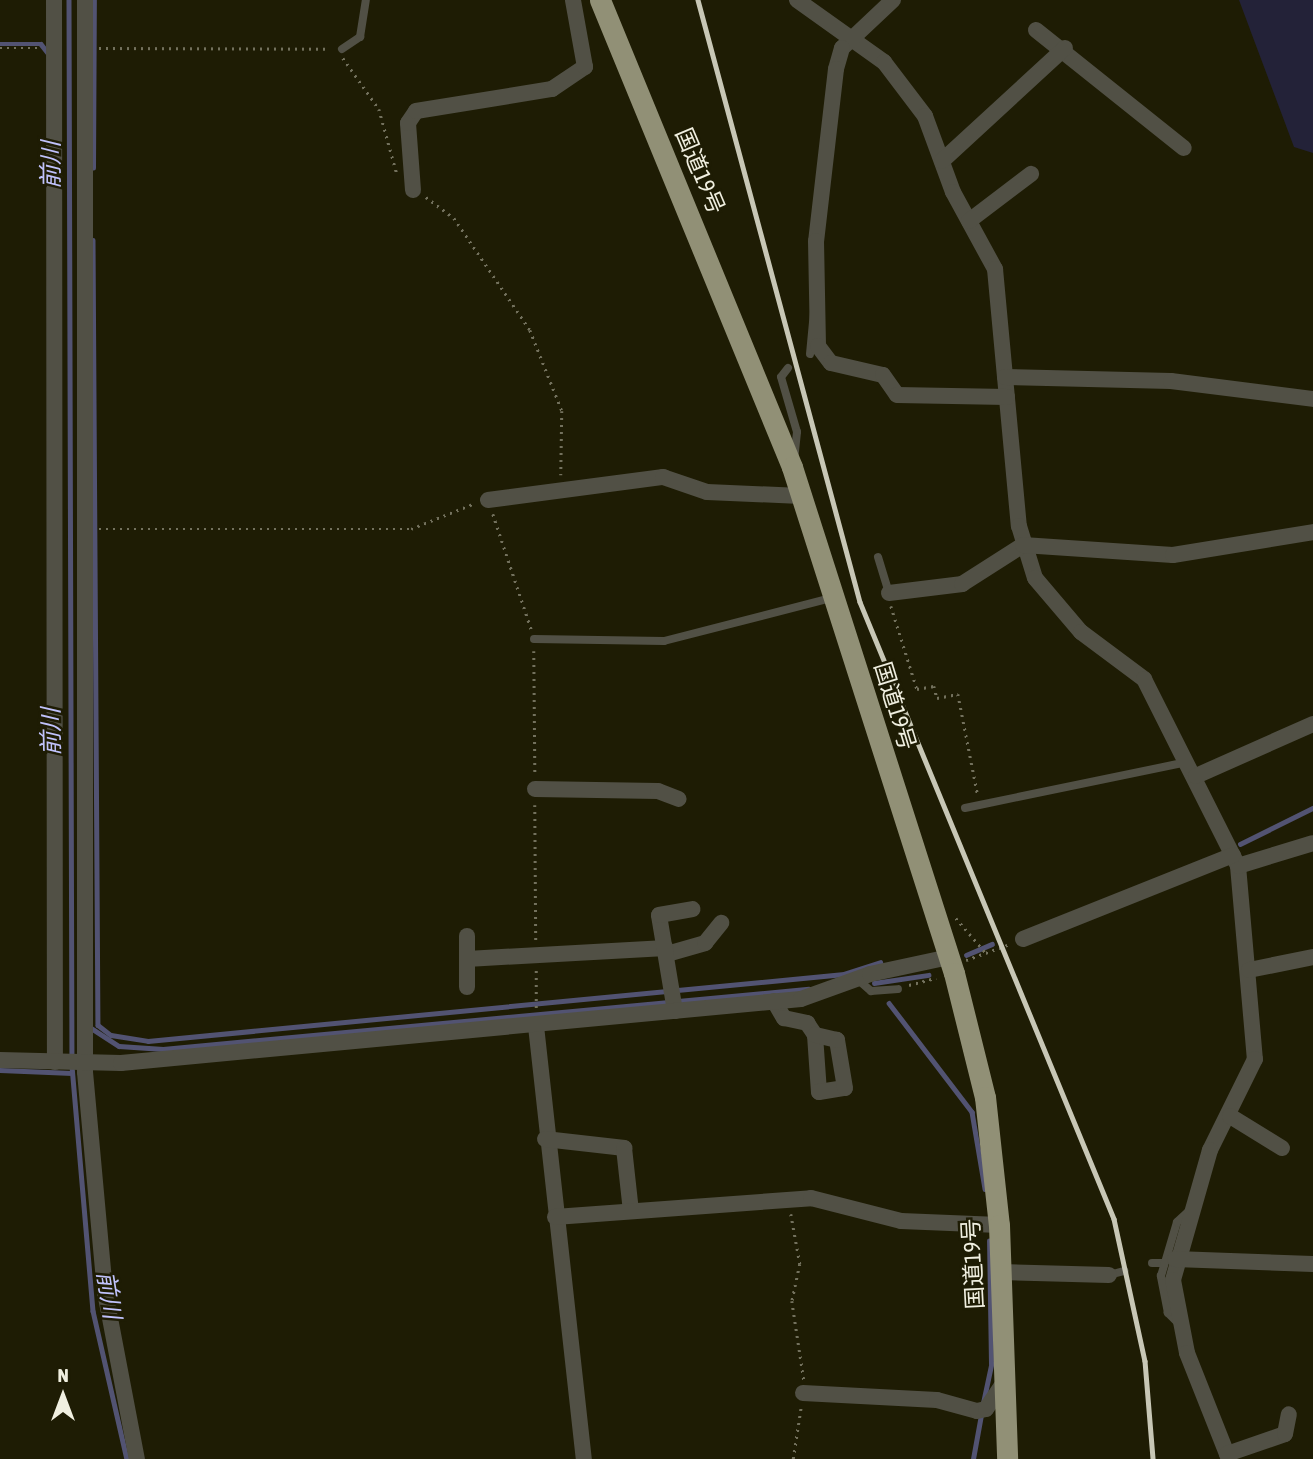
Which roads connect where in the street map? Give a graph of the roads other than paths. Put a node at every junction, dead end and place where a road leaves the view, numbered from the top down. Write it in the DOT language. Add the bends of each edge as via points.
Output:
graph roads {
  1 [pos="54,0"];
  2 [pos="85,0"];
  3 [pos="366,0"];
  4 [pos="573,0"];
  5 [pos="600,0"];
  6 [pos="797,0"];
  7 [pos="893,0"];
  8 [pos="1036,30"];
  9 [pos="853,40"];
  10 [pos="54,48"];
  11 [pos="86,48"];
  12 [pos="1065,48"];
  13 [pos="342,49"];
  14 [pos="1184,148"];
  15 [pos="942,161"];
  16 [pos="1031,174"];
  17 [pos="413,190"];
  18 [pos="970,221"];
  19 [pos="814,312"];
  20 [pos="810,354"];
  21 [pos="788,368"];
  22 [pos="1006,377"];
  23 [pos="1007,397"];
  24 [pos="1313,399"];
  25 [pos="792,467"];
  26 [pos="801,496"];
  27 [pos="488,500"];
  28 [pos="1313,532"];
  29 [pos="1023,545"];
  30 [pos="878,557"];
  31 [pos="889,593"];
  32 [pos="834,598"];
  33 [pos="534,639"];
  34 [pos="1313,724"];
  35 [pos="1192,769"];
  36 [pos="535,789"];
  37 [pos="680,799"];
  38 [pos="965,808"];
  39 [pos="1313,843"];
  40 [pos="1236,860"];
  41 [pos="692,909"];
  42 [pos="721,923"];
  43 [pos="467,936"];
  44 [pos="1031,939"];
  45 [pos="667,951"];
  46 [pos="1313,957"];
  47 [pos="467,959"];
  48 [pos="956,959"];
  49 [pos="1249,970"];
  50 [pos="856,978"];
  51 [pos="467,987"];
  52 [pos="898,989"];
  53 [pos="774,1001"];
  54 [pos="675,1011"];
  55 [pos="536,1026"];
  56 [pos="815,1035"];
  57 [pos="0,1060"];
  58 [pos="70,1063"];
  59 [pos="1230,1116"];
  60 [pos="545,1139"];
  61 [pos="1282,1148"];
  62 [pos="631,1212"];
  63 [pos="555,1217"];
  64 [pos="999,1225"];
  65 [pos="1169,1261"];
  66 [pos="1152,1263"];
  67 [pos="1313,1264"];
  68 [pos="1001,1272"];
  69 [pos="1117,1273"];
  70 [pos="1004,1382"];
  71 [pos="803,1393"];
  72 [pos="1289,1414"];
  73 [pos="1228,1457"];
  74 [pos="137,1459"];
  75 [pos="584,1459"];
  76 [pos="1007,1459"];
  1 -- 10 [label="street"];
  2 -- 11 [label="street"];
  3 -- 13 [label="lane" via="360,37"];
  4 -- 17 [label="street" via="585,67 552,89 416,111 408,123"];
  5 -- 25 [label="highway, 国道19号"];
  6 -- 9 [label="street"];
  7 -- 9 [label="street"];
  8 -- 12 [label="street"];
  9 -- 15 [label="street" via="914,95"];
  9 -- 19 [label="street" via="842,48 836,69"];
  10 -- 11 [label="street"];
  10 -- 58 [label="street"];
  11 -- 58 [label="street" via="86,1031"];
  12 -- 14 [label="street"];
  12 -- 15 [label="street" via="963,148"];
  15 -- 18 [label="street"];
  16 -- 18 [label="street"];
  18 -- 22 [label="street" via="995,269"];
  19 -- 20 [label="lane"];
  19 -- 23 [label="street" via="821,354 831,363 883,375 897,395"];
  21 -- 25 [label="lane" via="781,377 797,432"];
  22 -- 23 [label="street"];
  22 -- 24 [label="street" via="1171,381"];
  23 -- 29 [label="street"];
  25 -- 26 [label="highway, 国道19号"];
  26 -- 27 [label="street" via="707,492 669,478 559,496"];
  26 -- 32 [label="highway, 国道19号"];
  28 -- 29 [label="street" via="1173,555"];
  29 -- 31 [label="street" via="962,584"];
  29 -- 35 [label="street" via="1035,578 1065,617 1144,679"];
  30 -- 31 [label="lane"];
  32 -- 33 [label="lane" via="664,641"];
  32 -- 48 [label="highway, 国道19号"];
  34 -- 35 [label="street"];
  35 -- 38 [label="lane"];
  35 -- 40 [label="street"];
  36 -- 37 [label="street" via="658,791"];
  39 -- 40 [label="street"];
  40 -- 44 [label="street"];
  40 -- 49 [label="street"];
  41 -- 45 [label="street" via="659,915"];
  42 -- 45 [label="street" via="705,943"];
  43 -- 47 [label="street"];
  45 -- 47 [label="street" via="536,960"];
  45 -- 54 [label="street"];
  46 -- 49 [label="street"];
  47 -- 51 [label="street"];
  48 -- 50 [label="street"];
  48 -- 64 [label="highway, 国道19号" via="985,1097"];
  49 -- 59 [label="street" via="1255,1059"];
  50 -- 52 [label="lane" via="871,991"];
  50 -- 53 [label="street"];
  53 -- 54 [label="street"];
  53 -- 56 [label="street" via="784,1018 807,1023"];
  54 -- 55 [label="street"];
  55 -- 58 [label="street"];
  55 -- 60 [label="street"];
  57 -- 58 [label="street"];
  58 -- 74 [label="street" via="105,1292"];
  59 -- 61 [label="street"];
  59 -- 65 [label="street" via="1210,1150"];
  60 -- 62 [label="street" via="624,1149"];
  60 -- 63 [label="street"];
  62 -- 63 [label="street"];
  62 -- 64 [label="street" via="811,1198 901,1221"];
  63 -- 75 [label="street"];
  64 -- 68 [label="highway, 国道19号"];
  65 -- 66 [label="lane"];
  65 -- 67 [label="street"];
  65 -- 73 [label="street" via="1180,1325"];
  68 -- 69 [label="street"];
  68 -- 70 [label="highway, 国道19号"];
  70 -- 71 [label="street" via="986,1409 977,1410 937,1400"];
  70 -- 76 [label="highway, 国道19号"];
  72 -- 73 [label="street" via="1284,1434"];
}
